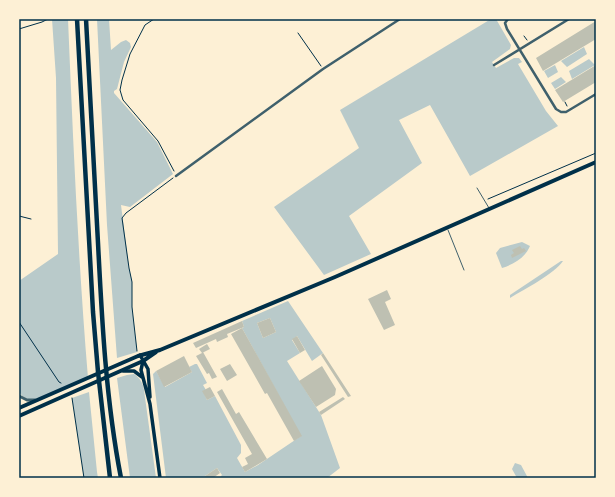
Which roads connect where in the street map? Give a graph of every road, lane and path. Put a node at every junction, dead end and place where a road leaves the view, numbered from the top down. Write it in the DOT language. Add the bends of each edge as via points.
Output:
graph roads {
  1 [pos="48,19"];
  2 [pos="77,19"];
  3 [pos="86,19"];
  4 [pos="154,19"];
  5 [pos="400,19"];
  6 [pos="508,19"];
  7 [pos="568,19"];
  8 [pos="19,29"];
  9 [pos="298,33"];
  10 [pos="519,49"];
  11 [pos="494,65"];
  12 [pos="323,69"];
  13 [pos="596,94"];
  14 [pos="596,153"];
  15 [pos="596,162"];
  16 [pos="176,176"];
  17 [pos="476,188"];
  18 [pos="484,200"];
  19 [pos="489,209"];
  20 [pos="19,216"];
  21 [pos="31,219"];
  22 [pos="446,228"];
  23 [pos="464,270"];
  24 [pos="19,322"];
  25 [pos="160,350"];
  26 [pos="139,355"];
  27 [pos="143,361"];
  28 [pos="118,372"];
  29 [pos="144,381"];
  30 [pos="62,383"];
  31 [pos="71,393"];
  32 [pos="19,396"];
  33 [pos="37,400"];
  34 [pos="150,404"];
  35 [pos="19,408"];
  36 [pos="19,412"];
  37 [pos="28,412"];
  38 [pos="19,416"];
  39 [pos="84,478"];
  40 [pos="110,478"];
  41 [pos="121,478"];
  42 [pos="160,478"];
  1 -- 8 [label="path"];
  2 -- 40 [label="highway" via="96,356"];
  3 -- 41 [label="highway" via="104,352 114,442"];
  4 -- 16 [label="path" via="145,25 130,54 120,90 123,100 158,141"];
  5 -- 12 [label="street"];
  6 -- 10 [label="street" via="506,26"];
  7 -- 10 [label="street"];
  9 -- 12 [label="path"];
  10 -- 11 [label="street"];
  10 -- 13 [label="street" via="558,111 566,112"];
  12 -- 16 [label="street"];
  14 -- 18 [label="path"];
  15 -- 19 [label="main road"];
  16 -- 26 [label="path" via="122,218 132,282 132,307"];
  17 -- 18 [label="lane"];
  18 -- 19 [label="lane"];
  19 -- 22 [label="main road"];
  20 -- 21 [label="path"];
  22 -- 23 [label="lane"];
  22 -- 25 [label="main road"];
  24 -- 30 [label="path"];
  25 -- 26 [label="main road"];
  25 -- 27 [label="main road"];
  26 -- 27 [label="main road"];
  26 -- 33 [label="main road"];
  27 -- 28 [label="main road"];
  27 -- 29 [label="main road" via="141,370"];
  27 -- 34 [label="main road" via="148,369"];
  28 -- 29 [label="main road" via="134,371"];
  28 -- 31 [label="main road"];
  29 -- 34 [label="main road"];
  31 -- 37 [label="main road"];
  31 -- 39 [label="path"];
  32 -- 33 [label="street" via="27,400"];
  33 -- 35 [label="main road"];
  34 -- 42 [label="main road"];
  36 -- 37 [label="street"];
  37 -- 38 [label="main road"];
}
